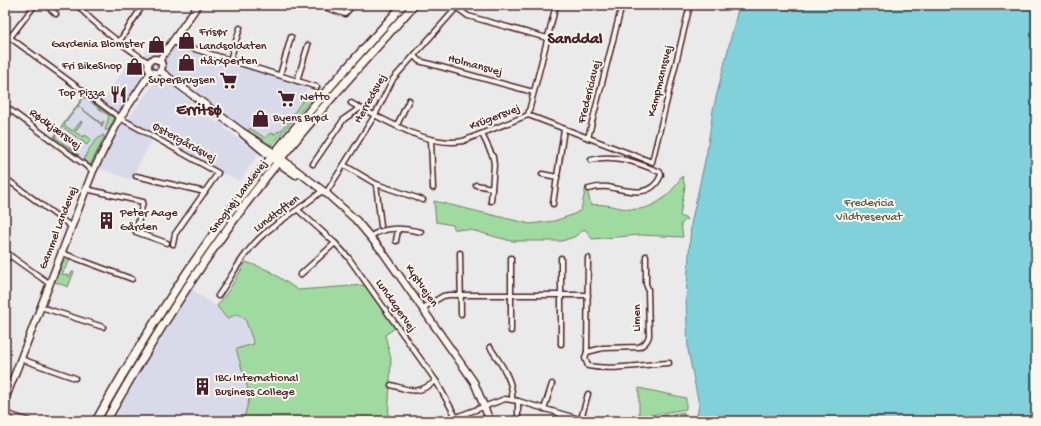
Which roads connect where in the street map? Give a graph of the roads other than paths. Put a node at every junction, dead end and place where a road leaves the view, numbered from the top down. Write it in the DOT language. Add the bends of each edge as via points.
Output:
graph roads {
  1 [pos="35,5"];
  2 [pos="46,5"];
  3 [pos="77,5"];
  4 [pos="143,5"];
  5 [pos="198,5"];
  6 [pos="318,5"];
  7 [pos="353,5"];
  8 [pos="403,5"];
  9 [pos="414,5"];
  10 [pos="556,5"];
  11 [pos="622,5"];
  12 [pos="690,5"];
  13 [pos="458,6"];
  14 [pos="56,14"];
  15 [pos="240,28"];
  16 [pos="5,34"];
  17 [pos="10,37"];
  18 [pos="292,38"];
  19 [pos="547,38"];
  20 [pos="119,42"];
  21 [pos="172,42"];
  22 [pos="5,44"];
  23 [pos="308,45"];
  24 [pos="414,56"];
  25 [pos="230,60"];
  26 [pos="159,61"];
  27 [pos="149,63"];
  28 [pos="160,71"];
  29 [pos="151,72"];
  30 [pos="280,75"];
  31 [pos="297,81"];
  32 [pos="318,87"];
  33 [pos="533,92"];
  34 [pos="409,100"];
  35 [pos="351,103"];
  36 [pos="5,106"];
  37 [pos="360,108"];
  38 [pos="375,115"];
  39 [pos="528,115"];
  40 [pos="120,118"];
  41 [pos="397,126"];
  42 [pos="564,129"];
  43 [pos="482,134"];
  44 [pos="588,138"];
  45 [pos="431,140"];
  46 [pos="617,149"];
  47 [pos="616,157"];
  48 [pos="276,158"];
  49 [pos="591,160"];
  50 [pos="652,162"];
  51 [pos="313,164"];
  52 [pos="344,165"];
  53 [pos="93,171"];
  54 [pos="542,174"];
  55 [pos="136,176"];
  56 [pos="5,178"];
  57 [pos="557,178"];
  58 [pos="376,184"];
  59 [pos="476,185"];
  60 [pos="433,188"];
  61 [pos="492,188"];
  62 [pos="86,189"];
  63 [pos="588,189"];
  64 [pos="324,191"];
  65 [pos="205,192"];
  66 [pos="422,200"];
  67 [pos="491,201"];
  68 [pos="553,204"];
  69 [pos="298,210"];
  70 [pos="381,226"];
  71 [pos="72,227"];
  72 [pos="398,230"];
  73 [pos="421,232"];
  74 [pos="371,236"];
  75 [pos="396,241"];
  76 [pos="167,243"];
  77 [pos="335,243"];
  78 [pos="173,244"];
  79 [pos="5,252"];
  80 [pos="460,253"];
  81 [pos="62,254"];
  82 [pos="10,255"];
  83 [pos="646,256"];
  84 [pos="511,258"];
  85 [pos="561,258"];
  86 [pos="588,258"];
  87 [pos="5,262"];
  88 [pos="300,275"];
  89 [pos="132,279"];
  90 [pos="50,284"];
  91 [pos="460,295"];
  92 [pos="511,295"];
  93 [pos="561,295"];
  94 [pos="588,295"];
  95 [pos="218,296"];
  96 [pos="41,307"];
  97 [pos="423,308"];
  98 [pos="460,314"];
  99 [pos="103,327"];
  100 [pos="511,331"];
  101 [pos="561,344"];
  102 [pos="490,347"];
  103 [pos="587,352"];
  104 [pos="21,359"];
  105 [pos="669,363"];
  106 [pos="75,378"];
  107 [pos="436,381"];
  108 [pos="552,384"];
  109 [pos="391,385"];
  110 [pos="588,394"];
  111 [pos="512,399"];
  112 [pos="5,400"];
  113 [pos="518,401"];
  114 [pos="485,406"];
  115 [pos="544,409"];
  116 [pos="5,413"];
  117 [pos="560,414"];
  118 [pos="581,419"];
  119 [pos="29,421"];
  120 [pos="96,421"];
  121 [pos="106,421"];
  122 [pos="490,421"];
  123 [pos="518,421"];
  124 [pos="561,421"];
  125 [pos="586,421"];
  1 -- 17 [label="street"];
  2 -- 14 [label="street"];
  3 -- 20 [label="street"];
  4 -- 20 [label="street"];
  5 -- 21 [label="street"];
  6 -- 7 [label="street" via="345,14"];
  8 -- 48 [label="main road, Snoghøj Landevej" via="313,106"];
  9 -- 48 [label="main road, Snoghøj Landevej"];
  10 -- 19 [label="street"];
  11 -- 44 [label="street, Fredericiavej"];
  12 -- 50 [label="street, Kampmannsvej"];
  13 -- 19 [label="street" via="468,16"];
  13 -- 24 [label="street, Herredsvej"];
  15 -- 25 [label="street"];
  16 -- 17 [label="street"];
  17 -- 22 [label="street"];
  17 -- 40 [label="street"];
  18 -- 30 [label="street"];
  19 -- 33 [label="street"];
  20 -- 27 [label="street"];
  21 -- 25 [label="street"];
  21 -- 26 [label="street"];
  23 -- 31 [label="street"];
  24 -- 33 [label="street, Holmansvej" via="419,61"];
  24 -- 38 [label="street, Herredsvej" via="394,79"];
  25 -- 30 [label="street"];
  26 -- 27 [label="street" via="152,60"];
  26 -- 28 [label="street" via="162,65"];
  27 -- 29 [label="street" via="148,68"];
  28 -- 29 [label="street"];
  28 -- 48 [label="street, Kystvejen"];
  29 -- 40 [label="street, Gammel Landevej"];
  30 -- 31 [label="street"];
  31 -- 32 [label="street"];
  33 -- 39 [label="street"];
  34 -- 41 [label="street"];
  35 -- 37 [label="street, Krügersvej"];
  36 -- 53 [label="street, Rødkjærsvej"];
  37 -- 38 [label="street, Krügersvej"];
  37 -- 51 [label="street" via="344,119"];
  38 -- 41 [label="street, Krügersvej"];
  38 -- 52 [label="street, Herredsvej"];
  39 -- 42 [label="street, Krügersvej"];
  39 -- 43 [label="street, Krügersvej"];
  40 -- 53 [label="street, Gammel Landevej"];
  40 -- 65 [label="street, Østergårdsvej" via="218,173"];
  41 -- 45 [label="street, Krügersvej"];
  42 -- 44 [label="street, Krügersvej"];
  42 -- 57 [label="street"];
  43 -- 45 [label="street, Krügersvej" via="454,143"];
  43 -- 61 [label="street" via="493,157"];
  44 -- 46 [label="street, Krügersvej"];
  45 -- 60 [label="street"];
  46 -- 47 [label="street"];
  46 -- 50 [label="street, Krügersvej"];
  47 -- 49 [label="street"];
  47 -- 63 [label="street" via="660,172 659,179 641,192 607,187"];
  48 -- 64 [label="street, Kystvejen"];
  48 -- 120 [label="main road, Snoghøj Landevej" via="193,263 145,337"];
  48 -- 121 [label="main road, Snoghøj Landevej" via="153,340"];
  52 -- 58 [label="street"];
  52 -- 64 [label="street, Herredsvej"];
  53 -- 62 [label="street, Gammel Landevej"];
  54 -- 57 [label="street"];
  55 -- 65 [label="street"];
  56 -- 71 [label="street"];
  57 -- 68 [label="street"];
  58 -- 66 [label="street"];
  58 -- 70 [label="street"];
  59 -- 61 [label="street"];
  61 -- 67 [label="street"];
  62 -- 71 [label="street, Gammel Landevej"];
  62 -- 76 [label="street" via="143,202 136,232"];
  64 -- 69 [label="street, Lundtoften"];
  64 -- 74 [label="street, Kystvejen"];
  65 -- 78 [label="street, Østergårdsvej" via="175,234"];
  69 -- 77 [label="street, Lundagervej"];
  69 -- 95 [label="street, Lundtoften" via="263,234"];
  71 -- 81 [label="street, Gammel Landevej"];
  72 -- 73 [label="street" via="402,228"];
  72 -- 74 [label="street" via="378,231"];
  72 -- 75 [label="street"];
  74 -- 97 [label="street, Kystvejen"];
  77 -- 88 [label="street"];
  77 -- 107 [label="street, Lundagervej" via="348,257"];
  79 -- 82 [label="street"];
  80 -- 91 [label="street"];
  81 -- 89 [label="street"];
  81 -- 90 [label="street, Gammel Landevej"];
  82 -- 87 [label="street"];
  82 -- 90 [label="street"];
  83 -- 103 [label="street, Limen" via="649,336 647,341 639,347 603,348"];
  84 -- 92 [label="street"];
  85 -- 93 [label="street"];
  86 -- 94 [label="street"];
  90 -- 96 [label="street, Gammel Landevej"];
  91 -- 92 [label="street"];
  91 -- 97 [label="street" via="443,296"];
  91 -- 98 [label="street"];
  92 -- 93 [label="street"];
  92 -- 100 [label="street"];
  93 -- 94 [label="street"];
  93 -- 101 [label="street"];
  94 -- 103 [label="street"];
  96 -- 99 [label="street"];
  96 -- 104 [label="street, Gammel Landevej"];
  97 -- 114 [label="street, Kystvejen" via="474,382"];
  102 -- 111 [label="street" via="504,371 512,390"];
  103 -- 105 [label="street" via="586,363 592,366 626,367"];
  104 -- 106 [label="street"];
  104 -- 112 [label="street, Gammel Landevej"];
  107 -- 109 [label="street" via="419,391"];
  107 -- 114 [label="street, Lundagervej" via="456,417"];
  108 -- 115 [label="street"];
  110 -- 118 [label="street"];
  111 -- 113 [label="street"];
  111 -- 114 [label="street" via="504,399"];
  113 -- 115 [label="street"];
  113 -- 123 [label="street"];
  114 -- 122 [label="street, Kystvejen"];
  115 -- 117 [label="street"];
  116 -- 119 [label="street"];
  117 -- 118 [label="street"];
  117 -- 124 [label="street"];
  118 -- 125 [label="street"];
}
